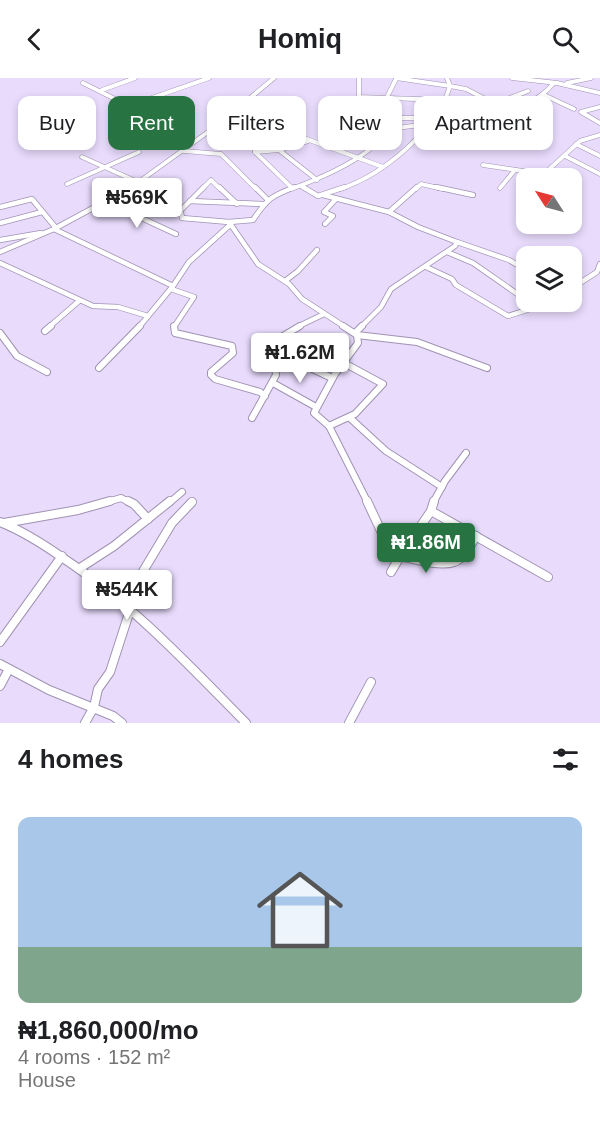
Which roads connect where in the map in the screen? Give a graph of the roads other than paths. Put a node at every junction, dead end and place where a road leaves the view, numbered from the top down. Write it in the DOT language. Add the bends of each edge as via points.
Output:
graph roads {
  1 [pos="134,78"];
  2 [pos="209,78"];
  3 [pos="274,78"];
  4 [pos="359,78"];
  5 [pos="396,78"];
  6 [pos="447,78"];
  7 [pos="512,78"];
  8 [pos="529,78"];
  9 [pos="549,78"];
  10 [pos="591,78"];
  11 [pos="544,80"];
  12 [pos="83,83"];
  13 [pos="554,83"];
  14 [pos="566,83"];
  15 [pos="450,86"];
  16 [pos="102,90"];
  17 [pos="528,91"];
  18 [pos="600,92"];
  19 [pos="544,95"];
  20 [pos="252,96"];
  21 [pos="358,96"];
  22 [pos="388,96"];
  23 [pos="446,96"];
  24 [pos="479,96"];
  25 [pos="515,96"];
  26 [pos="600,106"];
  27 [pos="574,109"];
  28 [pos="600,123"];
  29 [pos="207,133"];
  30 [pos="600,135"];
  31 [pos="594,137"];
  32 [pos="306,139"];
  33 [pos="414,139"];
  34 [pos="309,140"];
  35 [pos="600,140"];
  36 [pos="306,141"];
  37 [pos="576,144"];
  38 [pos="272,150"];
  39 [pos="282,150"];
  40 [pos="369,150"];
  41 [pos="183,151"];
  42 [pos="139,152"];
  43 [pos="255,152"];
  44 [pos="565,156"];
  45 [pos="600,156"];
  46 [pos="81,157"];
  47 [pos="357,159"];
  48 [pos="483,165"];
  49 [pos="383,167"];
  50 [pos="105,169"];
  51 [pos="515,170"];
  52 [pos="600,174"];
  53 [pos="317,180"];
  54 [pos="140,183"];
  55 [pos="67,184"];
  56 [pos="302,186"];
  57 [pos="292,188"];
  58 [pos="500,188"];
  59 [pos="129,190"];
  60 [pos="322,195"];
  61 [pos="473,195"];
  62 [pos="267,199"];
  63 [pos="336,199"];
  64 [pos="190,201"];
  65 [pos="106,202"];
  66 [pos="237,204"];
  67 [pos="263,204"];
  68 [pos="0,207"];
  69 [pos="182,209"];
  70 [pos="42,212"];
  71 [pos="389,212"];
  72 [pos="0,223"];
  73 [pos="230,223"];
  74 [pos="325,224"];
  75 [pos="55,228"];
  76 [pos="42,234"];
  77 [pos="176,234"];
  78 [pos="0,240"];
  79 [pos="457,242"];
  80 [pos="317,250"];
  81 [pos="0,252"];
  82 [pos="447,252"];
  83 [pos="0,263"];
  84 [pos="516,264"];
  85 [pos="600,264"];
  86 [pos="426,267"];
  87 [pos="285,281"];
  88 [pos="582,282"];
  89 [pos="172,287"];
  90 [pos="516,293"];
  91 [pos="79,301"];
  92 [pos="519,312"];
  93 [pos="324,314"];
  94 [pos="148,316"];
  95 [pos="45,331"];
  96 [pos="0,333"];
  97 [pos="356,334"];
  98 [pos="276,357"];
  99 [pos="344,363"];
  100 [pos="99,368"];
  101 [pos="487,368"];
  102 [pos="47,372"];
  103 [pos="332,378"];
  104 [pos="273,383"];
  105 [pos="265,396"];
  106 [pos="316,406"];
  107 [pos="252,418"];
  108 [pos="350,418"];
  109 [pos="329,426"];
  110 [pos="466,453"];
  111 [pos="442,487"];
  112 [pos="182,492"];
  113 [pos="192,502"];
  114 [pos="431,512"];
  115 [pos="148,519"];
  116 [pos="2,523"];
  117 [pos="476,537"];
  118 [pos="401,555"];
  119 [pos="62,556"];
  120 [pos="80,568"];
  121 [pos="391,572"];
  122 [pos="548,578"];
  123 [pos="130,606"];
  124 [pos="0,642"];
  125 [pos="0,664"];
  126 [pos="9,669"];
  127 [pos="371,682"];
  128 [pos="0,686"];
  129 [pos="94,707"];
  130 [pos="85,723"];
  131 [pos="122,723"];
  132 [pos="246,723"];
  133 [pos="349,723"];
  1 -- 16 [label="street"];
  2 -- 16 [label="street" via="129,106"];
  3 -- 20 [label="street"];
  4 -- 21 [label="street"];
  5 -- 15 [label="street"];
  5 -- 22 [label="street"];
  6 -- 15 [label="street"];
  7 -- 13 [label="street"];
  8 -- 11 [label="street"];
  9 -- 11 [label="street"];
  10 -- 14 [label="street"];
  11 -- 14 [label="street"];
  12 -- 16 [label="street"];
  13 -- 18 [label="street"];
  13 -- 19 [label="street"];
  14 -- 18 [label="street"];
  15 -- 23 [label="street"];
  15 -- 24 [label="street"];
  17 -- 25 [label="street"];
  19 -- 27 [label="street"];
  26 -- 28 [label="street" via="581,112"];
  29 -- 41 [label="street"];
  30 -- 31 [label="street"];
  31 -- 35 [label="street"];
  31 -- 37 [label="street"];
  32 -- 34 [label="street"];
  33 -- 49 [label="street"];
  34 -- 36 [label="street"];
  34 -- 47 [label="street"];
  37 -- 44 [label="street"];
  37 -- 45 [label="street"];
  38 -- 43 [label="street"];
  39 -- 53 [label="street"];
  40 -- 47 [label="street"];
  41 -- 54 [label="street"];
  41 -- 62 [label="street" via="221,154"];
  42 -- 50 [label="street"];
  43 -- 57 [label="street"];
  44 -- 51 [label="street" via="544,174"];
  44 -- 52 [label="street"];
  46 -- 50 [label="street"];
  47 -- 49 [label="street"];
  47 -- 53 [label="street"];
  48 -- 51 [label="street"];
  49 -- 60 [label="street" via="368,178"];
  50 -- 54 [label="street"];
  50 -- 55 [label="street"];
  51 -- 58 [label="street"];
  53 -- 56 [label="street"];
  54 -- 59 [label="street"];
  56 -- 57 [label="street"];
  56 -- 60 [label="street"];
  57 -- 62 [label="street"];
  59 -- 65 [label="street"];
  59 -- 69 [label="street"];
  60 -- 63 [label="street"];
  61 -- 71 [label="street" via="421,184"];
  62 -- 67 [label="street"];
  63 -- 71 [label="street"];
  63 -- 74 [label="street" via="324,212 333,216"];
  64 -- 66 [label="street"];
  64 -- 66 [label="street" via="212,180"];
  64 -- 69 [label="street"];
  65 -- 75 [label="street"];
  65 -- 77 [label="street" via="125,207"];
  66 -- 67 [label="street"];
  67 -- 73 [label="street" via="253,220"];
  68 -- 70 [label="street" via="32,199"];
  69 -- 73 [label="street" via="183,218"];
  70 -- 72 [label="street"];
  70 -- 75 [label="street"];
  71 -- 79 [label="street"];
  73 -- 87 [label="street" via="258,264"];
  73 -- 89 [label="street" via="189,262"];
  75 -- 76 [label="street"];
  75 -- 89 [label="street"];
  76 -- 78 [label="street"];
  76 -- 81 [label="street"];
  79 -- 82 [label="street"];
  79 -- 84 [label="street"];
  80 -- 87 [label="street"];
  82 -- 86 [label="street"];
  82 -- 90 [label="street" via="474,263"];
  83 -- 91 [label="street"];
  85 -- 88 [label="street" via="597,272"];
  86 -- 92 [label="street" via="452,279 508,316"];
  86 -- 97 [label="street" via="391,289 381,307"];
  87 -- 93 [label="street"];
  89 -- 94 [label="street"];
  89 -- 105 [label="street" via="194,297 174,326 176,333 234,349 211,375"];
  91 -- 94 [label="street"];
  91 -- 95 [label="street"];
  93 -- 97 [label="street"];
  93 -- 98 [label="street" via="280,336 272,346"];
  94 -- 100 [label="street"];
  96 -- 102 [label="street" via="17,356"];
  97 -- 99 [label="street" via="358,343"];
  97 -- 101 [label="street" via="417,342"];
  98 -- 103 [label="street" via="288,358"];
  98 -- 104 [label="street"];
  99 -- 103 [label="street"];
  99 -- 108 [label="street" via="383,382"];
  103 -- 106 [label="street"];
  104 -- 105 [label="street"];
  104 -- 106 [label="street"];
  105 -- 107 [label="street"];
  106 -- 109 [label="street" via="315,416"];
  108 -- 109 [label="street"];
  108 -- 111 [label="street" via="386,451"];
  109 -- 118 [label="street" via="381,531"];
  110 -- 111 [label="street"];
  111 -- 114 [label="street"];
  112 -- 115 [label="street"];
  113 -- 123 [label="street" via="157,545"];
  114 -- 117 [label="street"];
  114 -- 118 [label="street"];
  115 -- 116 [label="street" via="134,504 121,498"];
  115 -- 120 [label="street"];
  116 -- 119 [label="street"];
  117 -- 118 [label="street" via="454,562 430,562"];
  117 -- 122 [label="street"];
  118 -- 121 [label="street"];
  119 -- 120 [label="street"];
  119 -- 124 [label="street"];
  120 -- 123 [label="street"];
  123 -- 129 [label="street" via="110,672 98,689"];
  123 -- 132 [label="street"];
  125 -- 126 [label="street"];
  126 -- 128 [label="street"];
  126 -- 129 [label="street"];
  127 -- 133 [label="street"];
  129 -- 130 [label="street"];
  129 -- 131 [label="street"];
}
